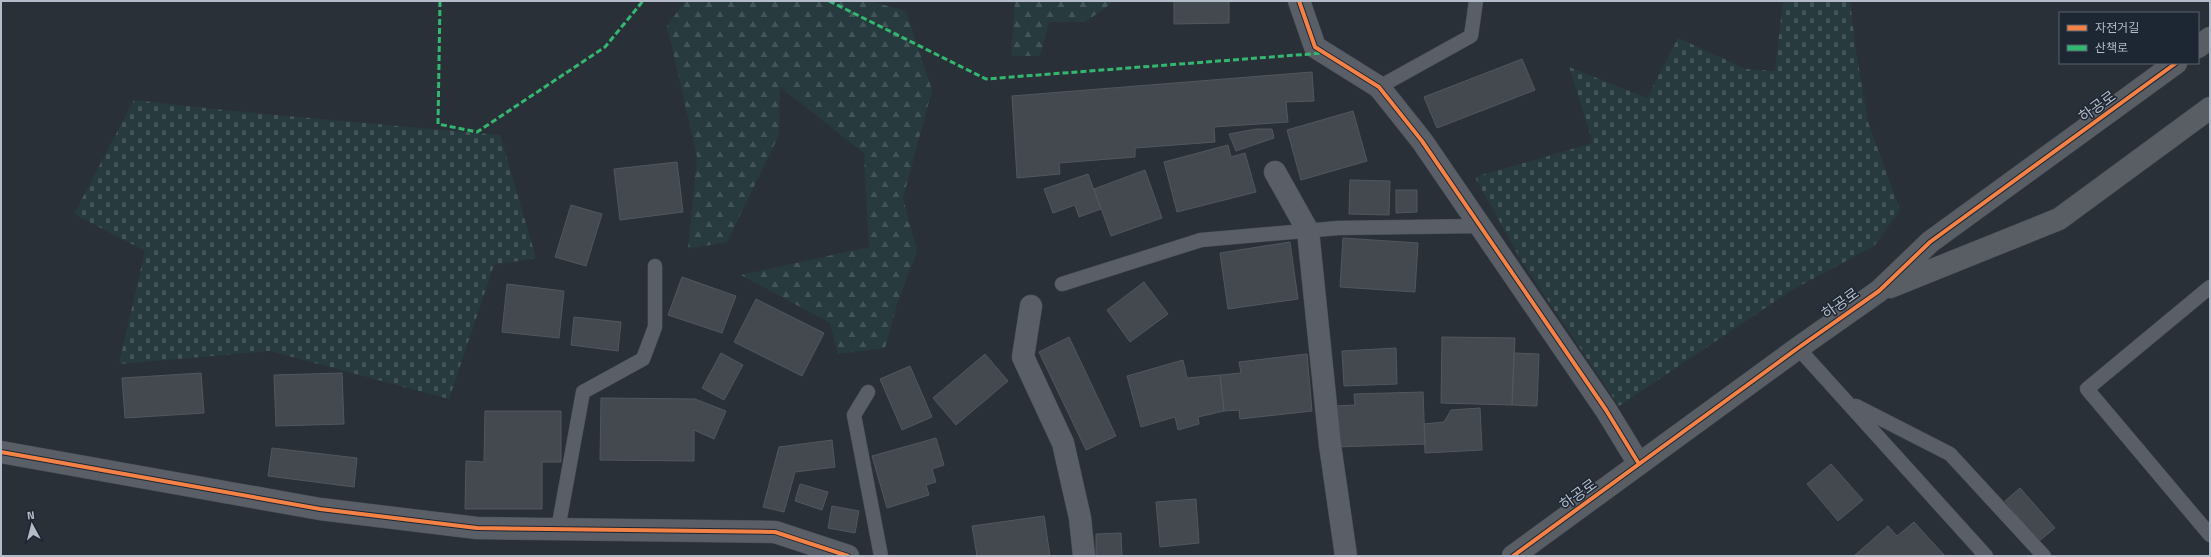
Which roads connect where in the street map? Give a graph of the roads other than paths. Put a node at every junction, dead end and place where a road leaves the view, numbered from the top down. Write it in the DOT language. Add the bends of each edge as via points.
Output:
graph roads {
  1 [pos="1299,1"];
  2 [pos="1476,1"];
  3 [pos="2210,38"];
  4 [pos="2199,46"];
  5 [pos="2175,64"];
  6 [pos="1379,87"];
  7 [pos="2210,108"];
  8 [pos="1275,172"];
  9 [pos="1480,226"];
  10 [pos="1308,231"];
  11 [pos="654,266"];
  12 [pos="1062,284"];
  13 [pos="2210,287"];
  14 [pos="1879,291"];
  15 [pos="1031,306"];
  16 [pos="1798,348"];
  17 [pos="868,392"];
  18 [pos="1848,402"];
  19 [pos="1,452"];
  20 [pos="1639,464"];
  21 [pos="558,529"];
  22 [pos="2210,534"];
  23 [pos="848,556"];
  24 [pos="881,556"];
  25 [pos="1084,556"];
  26 [pos="1346,556"];
  27 [pos="1513,556"];
  28 [pos="1986,556"];
  29 [pos="2044,556"];
  1 -- 6 [label="street" via="1315,47"];
  2 -- 6 [label="lane" via="1471,36"];
  3 -- 4 [label="street"];
  5 -- 14 [label="street, 하공로" via="1930,242"];
  6 -- 9 [label="street" via="1422,141"];
  7 -- 14 [label="street, 하공로" via="2059,220"];
  8 -- 10 [label="street"];
  9 -- 10 [label="lane" via="1338,228"];
  9 -- 20 [label="street" via="1606,410"];
  10 -- 12 [label="lane" via="1201,240"];
  10 -- 26 [label="street" via="1330,445"];
  11 -- 21 [label="lane" via="655,327 643,359 583,392"];
  13 -- 22 [label="lane" via="2087,389"];
  14 -- 16 [label="street, 하공로"];
  15 -- 25 [label="street" via="1023,357 1063,443 1080,518"];
  16 -- 18 [label="lane"];
  16 -- 20 [label="street, 하공로"];
  17 -- 24 [label="lane" via="854,416"];
  18 -- 28 [label="lane"];
  18 -- 29 [label="lane" via="1950,454"];
  19 -- 21 [label="street" via="320,509 477,528"];
  20 -- 27 [label="street, 하공로"];
  21 -- 23 [label="street" via="775,532"];
}
